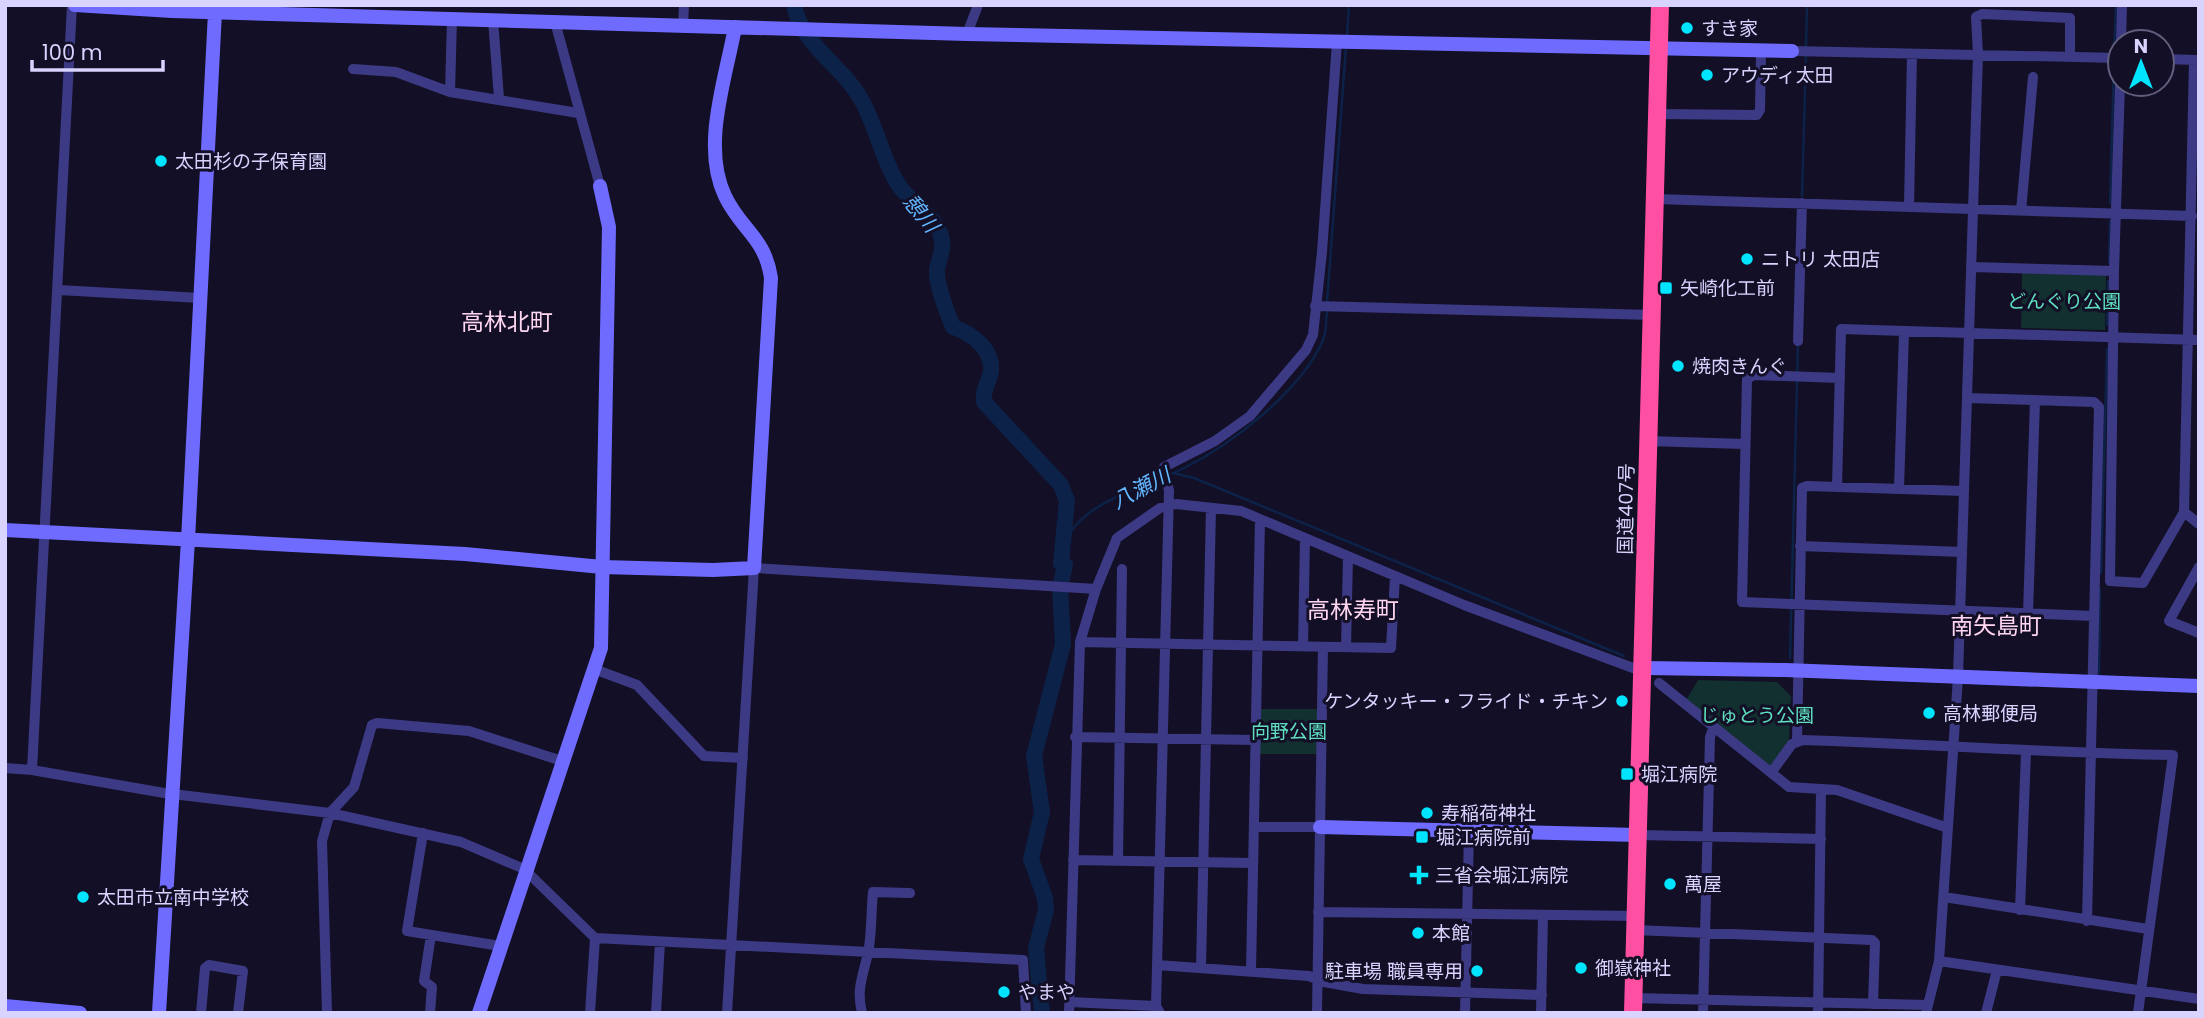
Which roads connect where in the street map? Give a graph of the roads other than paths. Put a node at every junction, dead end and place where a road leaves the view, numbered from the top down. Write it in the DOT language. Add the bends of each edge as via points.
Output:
graph roads {
  1 [pos="73,5"];
  2 [pos="556,5"];
  3 [pos="684,5"];
  4 [pos="978,5"];
  5 [pos="1660,5"];
  6 [pos="2122,5"];
  7 [pos="215,9"];
  8 [pos="355,11"];
  9 [pos="452,19"];
  10 [pos="493,20"];
  11 [pos="555,22"];
  12 [pos="683,26"];
  13 [pos="735,27"];
  14 [pos="2121,28"];
  15 [pos="967,34"];
  16 [pos="1344,42"];
  17 [pos="1659,47"];
  18 [pos="1761,51"];
  19 [pos="1791,51"];
  20 [pos="1912,54"];
  21 [pos="1978,55"];
  22 [pos="2070,57"];
  23 [pos="2106,58"];
  24 [pos="2176,59"];
  25 [pos="2196,60"];
  26 [pos="353,69"];
  27 [pos="2033,77"];
  28 [pos="450,92"];
  29 [pos="499,98"];
  30 [pos="2120,98"];
  31 [pos="579,113"];
  32 [pos="1658,114"];
  33 [pos="2196,168"];
  34 [pos="600,186"];
  35 [pos="1656,199"];
  36 [pos="1802,203"];
  37 [pos="1909,206"];
  38 [pos="1973,207"];
  39 [pos="2021,211"];
  40 [pos="2116,212"];
  41 [pos="2192,216"];
  42 [pos="1971,267"];
  43 [pos="2114,271"];
  44 [pos="59,290"];
  45 [pos="201,298"];
  46 [pos="1317,306"];
  47 [pos="1653,315"];
  48 [pos="1904,332"];
  49 [pos="1969,333"];
  50 [pos="2113,338"];
  51 [pos="2187,340"];
  52 [pos="2199,340"];
  53 [pos="1798,341"];
  54 [pos="1840,378"];
  55 [pos="1967,398"];
  56 [pos="2035,400"];
  57 [pos="1648,441"];
  58 [pos="1744,444"];
  59 [pos="1837,487"];
  60 [pos="1899,489"];
  61 [pos="1964,491"];
  62 [pos="1168,504"];
  63 [pos="1211,508"];
  64 [pos="2184,512"];
  65 [pos="1260,519"];
  66 [pos="2199,524"];
  67 [pos="5,530"];
  68 [pos="46,532"];
  69 [pos="1306,538"];
  70 [pos="188,540"];
  71 [pos="1800,546"];
  72 [pos="1962,552"];
  73 [pos="1348,556"];
  74 [pos="2199,567"];
  75 [pos="602,568"];
  76 [pos="754,568"];
  77 [pos="1122,569"];
  78 [pos="1395,576"];
  79 [pos="2094,581"];
  80 [pos="2110,581"];
  81 [pos="1096,589"];
  82 [pos="1799,606"];
  83 [pos="1960,611"];
  84 [pos="2028,614"];
  85 [pos="2094,616"];
  86 [pos="2199,633"];
  87 [pos="1080,642"];
  88 [pos="1122,643"];
  89 [pos="1164,643"];
  90 [pos="1209,645"];
  91 [pos="1258,646"];
  92 [pos="1303,646"];
  93 [pos="1323,647"];
  94 [pos="1346,647"];
  95 [pos="1645,668"];
  96 [pos="594,669"];
  97 [pos="1797,670"];
  98 [pos="1958,677"];
  99 [pos="2092,682"];
  100 [pos="1659,683"];
  101 [pos="2199,686"];
  102 [pos="1713,729"];
  103 [pos="1075,737"];
  104 [pos="1119,738"];
  105 [pos="1162,738"];
  106 [pos="1207,739"];
  107 [pos="1256,740"];
  108 [pos="1797,741"];
  109 [pos="1953,745"];
  110 [pos="2026,752"];
  111 [pos="2091,753"];
  112 [pos="743,758"];
  113 [pos="562,761"];
  114 [pos="5,768"];
  115 [pos="32,770"];
  116 [pos="1771,773"];
  117 [pos="1821,789"];
  118 [pos="172,793"];
  119 [pos="330,813"];
  120 [pos="1254,827"];
  121 [pos="1320,827"];
  122 [pos="1948,828"];
  123 [pos="1469,831"];
  124 [pos="423,833"];
  125 [pos="1638,835"];
  126 [pos="1708,838"];
  127 [pos="1821,839"];
  128 [pos="1073,860"];
  129 [pos="1118,861"];
  130 [pos="1159,862"];
  131 [pos="1205,862"];
  132 [pos="1253,863"];
  133 [pos="524,870"];
  134 [pos="909,893"];
  135 [pos="1944,897"];
  136 [pos="2020,909"];
  137 [pos="1318,912"];
  138 [pos="1467,914"];
  139 [pos="1544,915"];
  140 [pos="2087,920"];
  141 [pos="1636,923"];
  142 [pos="2148,929"];
  143 [pos="1705,932"];
  144 [pos="431,935"];
  145 [pos="1820,936"];
  146 [pos="595,938"];
  147 [pos="660,942"];
  148 [pos="731,945"];
  149 [pos="500,946"];
  150 [pos="868,953"];
  151 [pos="1940,961"];
  152 [pos="1157,965"];
  153 [pos="1201,968"];
  154 [pos="1997,970"];
  155 [pos="1251,971"];
  156 [pos="1317,979"];
  157 [pos="1465,992"];
  158 [pos="2141,992"];
  159 [pos="1542,995"];
  160 [pos="1704,999"];
  161 [pos="2199,999"];
  162 [pos="1873,1004"];
  163 [pos="1633,1005"];
  164 [pos="5,1006"];
  165 [pos="1070,1007"];
  166 [pos="1818,1008"];
  167 [pos="1158,1009"];
  168 [pos="1927,1009"];
  169 [pos="80,1013"];
  170 [pos="159,1013"];
  171 [pos="201,1013"];
  172 [pos="239,1013"];
  173 [pos="327,1013"];
  174 [pos="430,1013"];
  175 [pos="479,1013"];
  176 [pos="590,1013"];
  177 [pos="656,1013"];
  178 [pos="727,1013"];
  179 [pos="862,1013"];
  180 [pos="1026,1013"];
  181 [pos="1317,1013"];
  182 [pos="1465,1013"];
  183 [pos="1541,1013"];
  184 [pos="1703,1013"];
  185 [pos="1986,1013"];
  186 [pos="2138,1013"];
  1 -- 7 [label="street"];
  1 -- 44 [label="street"];
  2 -- 11 [label="street"];
  3 -- 12 [label="street"];
  4 -- 15 [label="street"];
  5 -- 17 [label="highway, 国道407号"];
  6 -- 14 [label="street"];
  7 -- 8 [label="street"];
  7 -- 45 [label="street"];
  8 -- 9 [label="street"];
  9 -- 10 [label="street"];
  9 -- 28 [label="street"];
  10 -- 11 [label="street"];
  10 -- 29 [label="street"];
  11 -- 12 [label="street"];
  11 -- 31 [label="street"];
  12 -- 13 [label="street"];
  13 -- 15 [label="street"];
  13 -- 76 [label="street" via="715,155 725,196 763,246 771,278"];
  15 -- 16 [label="street"];
  16 -- 17 [label="street"];
  16 -- 46 [label="street"];
  17 -- 18 [label="street"];
  17 -- 32 [label="highway, 国道407号"];
  18 -- 19 [label="street"];
  18 -- 32 [label="street" via="1757,115"];
  19 -- 20 [label="street"];
  20 -- 21 [label="street"];
  20 -- 37 [label="street"];
  21 -- 22 [label="street"];
  21 -- 22 [label="street" via="1976,17 1982,14 2070,18"];
  21 -- 38 [label="street"];
  22 -- 23 [label="street"];
  24 -- 25 [label="street"];
  25 -- 33 [label="street"];
  26 -- 28 [label="street" via="396,72"];
  27 -- 39 [label="street"];
  28 -- 29 [label="street"];
  29 -- 31 [label="street"];
  30 -- 40 [label="street"];
  31 -- 34 [label="street"];
  32 -- 35 [label="highway, 国道407号"];
  33 -- 41 [label="street"];
  34 -- 75 [label="street" via="609,227"];
  35 -- 36 [label="street"];
  35 -- 47 [label="highway, 国道407号"];
  36 -- 37 [label="street"];
  36 -- 53 [label="street"];
  37 -- 38 [label="street"];
  38 -- 39 [label="street"];
  38 -- 42 [label="street"];
  39 -- 40 [label="street"];
  40 -- 41 [label="street"];
  40 -- 43 [label="street"];
  41 -- 51 [label="street"];
  42 -- 43 [label="street"];
  42 -- 49 [label="street"];
  43 -- 50 [label="street"];
  44 -- 45 [label="street"];
  44 -- 68 [label="street"];
  45 -- 70 [label="street"];
  46 -- 47 [label="street"];
  46 -- 62 [label="street" via="1306,350 1258,408 1215,441 1164,467"];
  47 -- 57 [label="highway, 国道407号"];
  48 -- 49 [label="street"];
  48 -- 54 [label="street" via="1841,329"];
  48 -- 60 [label="street"];
  49 -- 50 [label="street"];
  49 -- 55 [label="street"];
  50 -- 51 [label="street"];
  50 -- 80 [label="street"];
  51 -- 52 [label="street"];
  51 -- 64 [label="street"];
  54 -- 58 [label="street" via="1750,376"];
  54 -- 59 [label="street"];
  55 -- 56 [label="street"];
  55 -- 61 [label="street"];
  56 -- 79 [label="street" via="2094,402 2099,407"];
  56 -- 84 [label="street"];
  57 -- 58 [label="street"];
  57 -- 95 [label="highway, 国道407号"];
  58 -- 82 [label="street" via="1740,599 1747,604"];
  59 -- 60 [label="street"];
  59 -- 71 [label="street" via="1802,488"];
  60 -- 61 [label="street"];
  61 -- 72 [label="street"];
  62 -- 63 [label="street"];
  62 -- 81 [label="street" via="1121,532"];
  62 -- 89 [label="street"];
  63 -- 65 [label="street" via="1241,511"];
  63 -- 90 [label="street"];
  64 -- 66 [label="street"];
  64 -- 80 [label="street" via="2144,583"];
  65 -- 69 [label="street"];
  65 -- 91 [label="street"];
  67 -- 68 [label="street"];
  68 -- 70 [label="street"];
  68 -- 115 [label="street"];
  69 -- 73 [label="street"];
  69 -- 92 [label="street"];
  70 -- 75 [label="street" via="465,554"];
  70 -- 118 [label="street"];
  71 -- 72 [label="street"];
  71 -- 82 [label="street"];
  72 -- 83 [label="street"];
  73 -- 78 [label="street"];
  73 -- 94 [label="street"];
  74 -- 86 [label="street" via="2169,621"];
  75 -- 76 [label="street"];
  75 -- 96 [label="street" via="601,639"];
  76 -- 81 [label="street"];
  76 -- 112 [label="street"];
  77 -- 88 [label="street"];
  78 -- 94 [label="street" via="1391,648"];
  78 -- 95 [label="street" via="1621,663"];
  79 -- 80 [label="street"];
  79 -- 85 [label="street"];
  81 -- 87 [label="street"];
  82 -- 83 [label="street"];
  82 -- 97 [label="street"];
  83 -- 84 [label="street"];
  83 -- 98 [label="street"];
  84 -- 85 [label="street"];
  85 -- 99 [label="street"];
  87 -- 88 [label="street"];
  87 -- 103 [label="street"];
  88 -- 89 [label="street"];
  88 -- 104 [label="street"];
  89 -- 90 [label="street"];
  89 -- 105 [label="street"];
  90 -- 91 [label="street"];
  90 -- 106 [label="street"];
  91 -- 92 [label="street"];
  91 -- 107 [label="street"];
  92 -- 93 [label="street"];
  93 -- 94 [label="street"];
  93 -- 121 [label="street"];
  95 -- 97 [label="street"];
  95 -- 125 [label="highway, 国道407号"];
  96 -- 112 [label="street" via="637,685 704,756"];
  96 -- 113 [label="street"];
  97 -- 98 [label="street"];
  97 -- 108 [label="street"];
  98 -- 99 [label="street"];
  98 -- 109 [label="street"];
  99 -- 101 [label="street"];
  99 -- 111 [label="street"];
  100 -- 102 [label="street"];
  102 -- 116 [label="street"];
  102 -- 126 [label="street"];
  103 -- 104 [label="street"];
  103 -- 128 [label="street"];
  104 -- 105 [label="street"];
  104 -- 129 [label="street"];
  105 -- 106 [label="street"];
  105 -- 130 [label="street"];
  106 -- 107 [label="street"];
  106 -- 131 [label="street"];
  107 -- 120 [label="street"];
  108 -- 109 [label="street"];
  108 -- 116 [label="street"];
  109 -- 110 [label="street"];
  109 -- 122 [label="street"];
  110 -- 111 [label="street"];
  110 -- 136 [label="street"];
  111 -- 140 [label="street"];
  111 -- 142 [label="street" via="2174,755"];
  112 -- 148 [label="street"];
  113 -- 119 [label="street" via="468,731 374,723 354,787"];
  113 -- 133 [label="street"];
  114 -- 115 [label="street"];
  115 -- 118 [label="street"];
  116 -- 117 [label="street" via="1795,789"];
  117 -- 122 [label="street" via="1837,790"];
  117 -- 127 [label="street"];
  118 -- 119 [label="street"];
  118 -- 170 [label="street"];
  119 -- 124 [label="street"];
  119 -- 173 [label="street" via="322,841"];
  120 -- 121 [label="street"];
  120 -- 132 [label="street"];
  121 -- 123 [label="street"];
  121 -- 137 [label="street"];
  122 -- 135 [label="street"];
  123 -- 125 [label="street"];
  123 -- 138 [label="street"];
  124 -- 133 [label="street" via="461,842"];
  124 -- 144 [label="street" via="407,931"];
  125 -- 126 [label="street"];
  125 -- 141 [label="highway, 国道407号"];
  126 -- 127 [label="street"];
  126 -- 143 [label="street"];
  127 -- 145 [label="street"];
  128 -- 129 [label="street"];
  128 -- 165 [label="street"];
  129 -- 130 [label="street"];
  130 -- 131 [label="street"];
  130 -- 152 [label="street"];
  131 -- 132 [label="street"];
  131 -- 153 [label="street"];
  132 -- 155 [label="street"];
  133 -- 146 [label="street"];
  133 -- 149 [label="street"];
  134 -- 150 [label="street" via="873,892"];
  135 -- 136 [label="street"];
  135 -- 151 [label="street"];
  136 -- 140 [label="street"];
  137 -- 138 [label="street"];
  137 -- 156 [label="street"];
  138 -- 139 [label="street"];
  138 -- 157 [label="street"];
  139 -- 141 [label="street"];
  139 -- 159 [label="street"];
  140 -- 142 [label="street"];
  141 -- 143 [label="street"];
  141 -- 163 [label="highway, 国道407号"];
  142 -- 158 [label="street"];
  143 -- 145 [label="street"];
  143 -- 160 [label="street"];
  144 -- 149 [label="street"];
  144 -- 174 [label="street" via="424,981 432,987"];
  145 -- 162 [label="street" via="1875,943"];
  145 -- 166 [label="street"];
  146 -- 147 [label="street"];
  146 -- 176 [label="street"];
  147 -- 148 [label="street"];
  147 -- 177 [label="street"];
  148 -- 150 [label="street"];
  148 -- 178 [label="street"];
  149 -- 175 [label="street"];
  150 -- 179 [label="street" via="859,980"];
  150 -- 180 [label="street" via="1023,960"];
  151 -- 154 [label="street"];
  151 -- 168 [label="street"];
  152 -- 153 [label="street"];
  152 -- 167 [label="street"];
  153 -- 155 [label="street"];
  154 -- 158 [label="street"];
  154 -- 185 [label="street"];
  155 -- 156 [label="street"];
  156 -- 157 [label="street" via="1363,989"];
  156 -- 181 [label="street"];
  157 -- 159 [label="street"];
  157 -- 182 [label="street"];
  158 -- 161 [label="street"];
  158 -- 186 [label="street"];
  159 -- 183 [label="street"];
  160 -- 163 [label="street"];
  160 -- 166 [label="street"];
  160 -- 184 [label="street"];
  162 -- 166 [label="street"];
  162 -- 168 [label="street"];
  164 -- 169 [label="street"];
  165 -- 167 [label="street"];
  171 -- 172 [label="street" via="209,965 243,971"];
}
